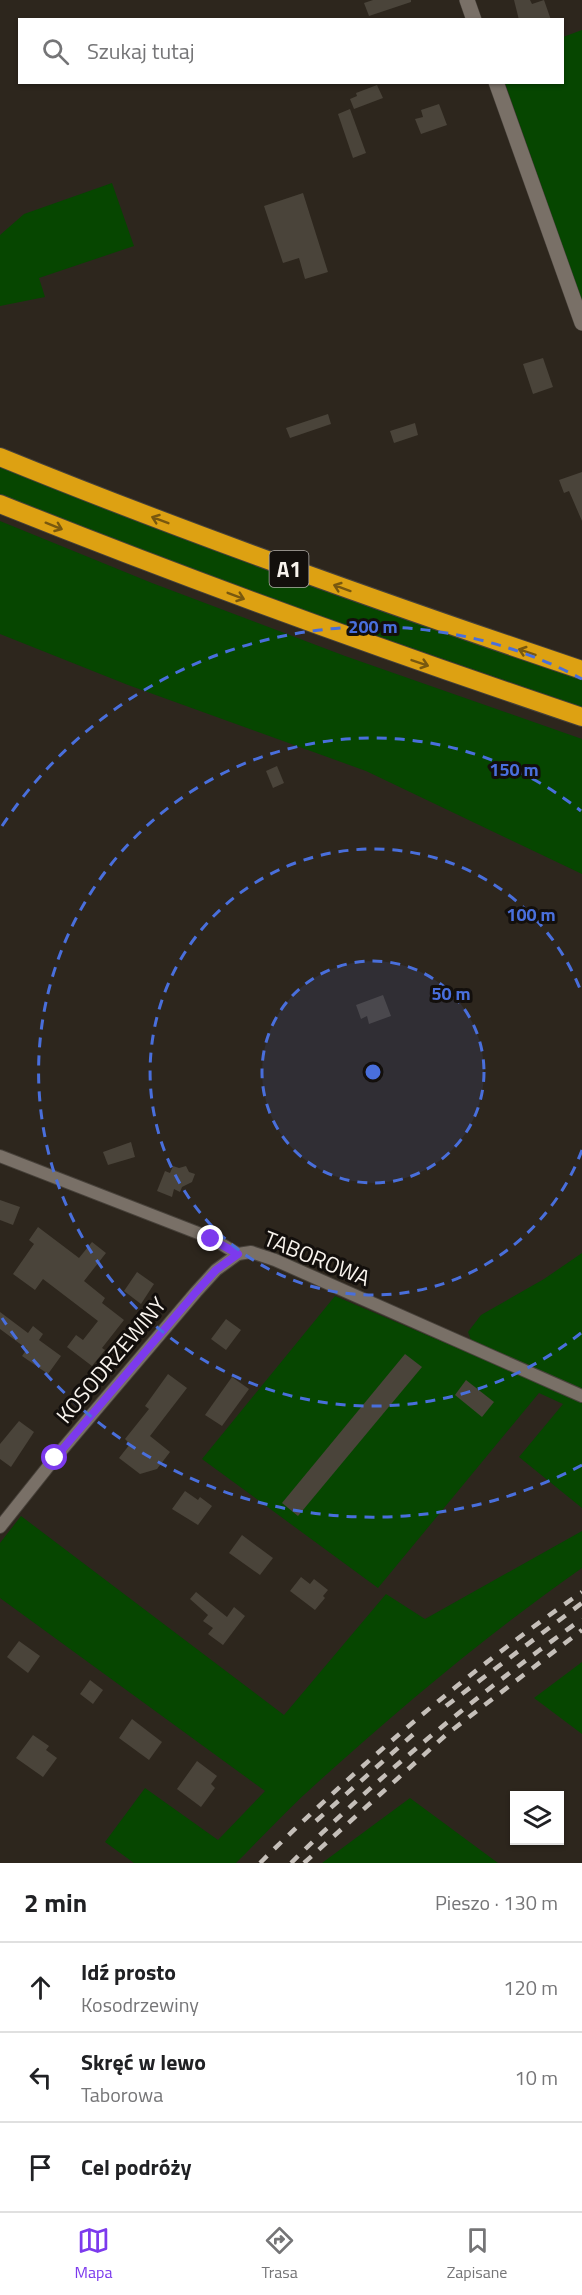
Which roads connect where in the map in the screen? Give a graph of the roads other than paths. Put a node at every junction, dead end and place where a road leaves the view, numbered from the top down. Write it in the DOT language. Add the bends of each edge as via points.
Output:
graph roads {
  1 [pos="467,0"];
  2 [pos="473,18"];
  3 [pos="497,84"];
  4 [pos="582,323"];
  5 [pos="0,457"];
  6 [pos="0,504"];
  7 [pos="582,670"];
  8 [pos="582,717"];
  9 [pos="0,1156"];
  10 [pos="238,1254"];
  11 [pos="582,1395"];
  12 [pos="0,1527"];
  1 -- 2 [label="street"];
  3 -- 4 [label="street"];
  7 -- 5 [label="highway, A1, one-way" via="288,568"];
  6 -- 8 [label="highway, A1, one-way" via="276,611"];
  9 -- 10 [label="street, TABOROWA" via="211,1239"];
  10 -- 11 [label="street, TABOROWA" via="251,1252 275,1260"];
  10 -- 12 [label="street, KOSODRZEWINY" via="196,1292"];
}
